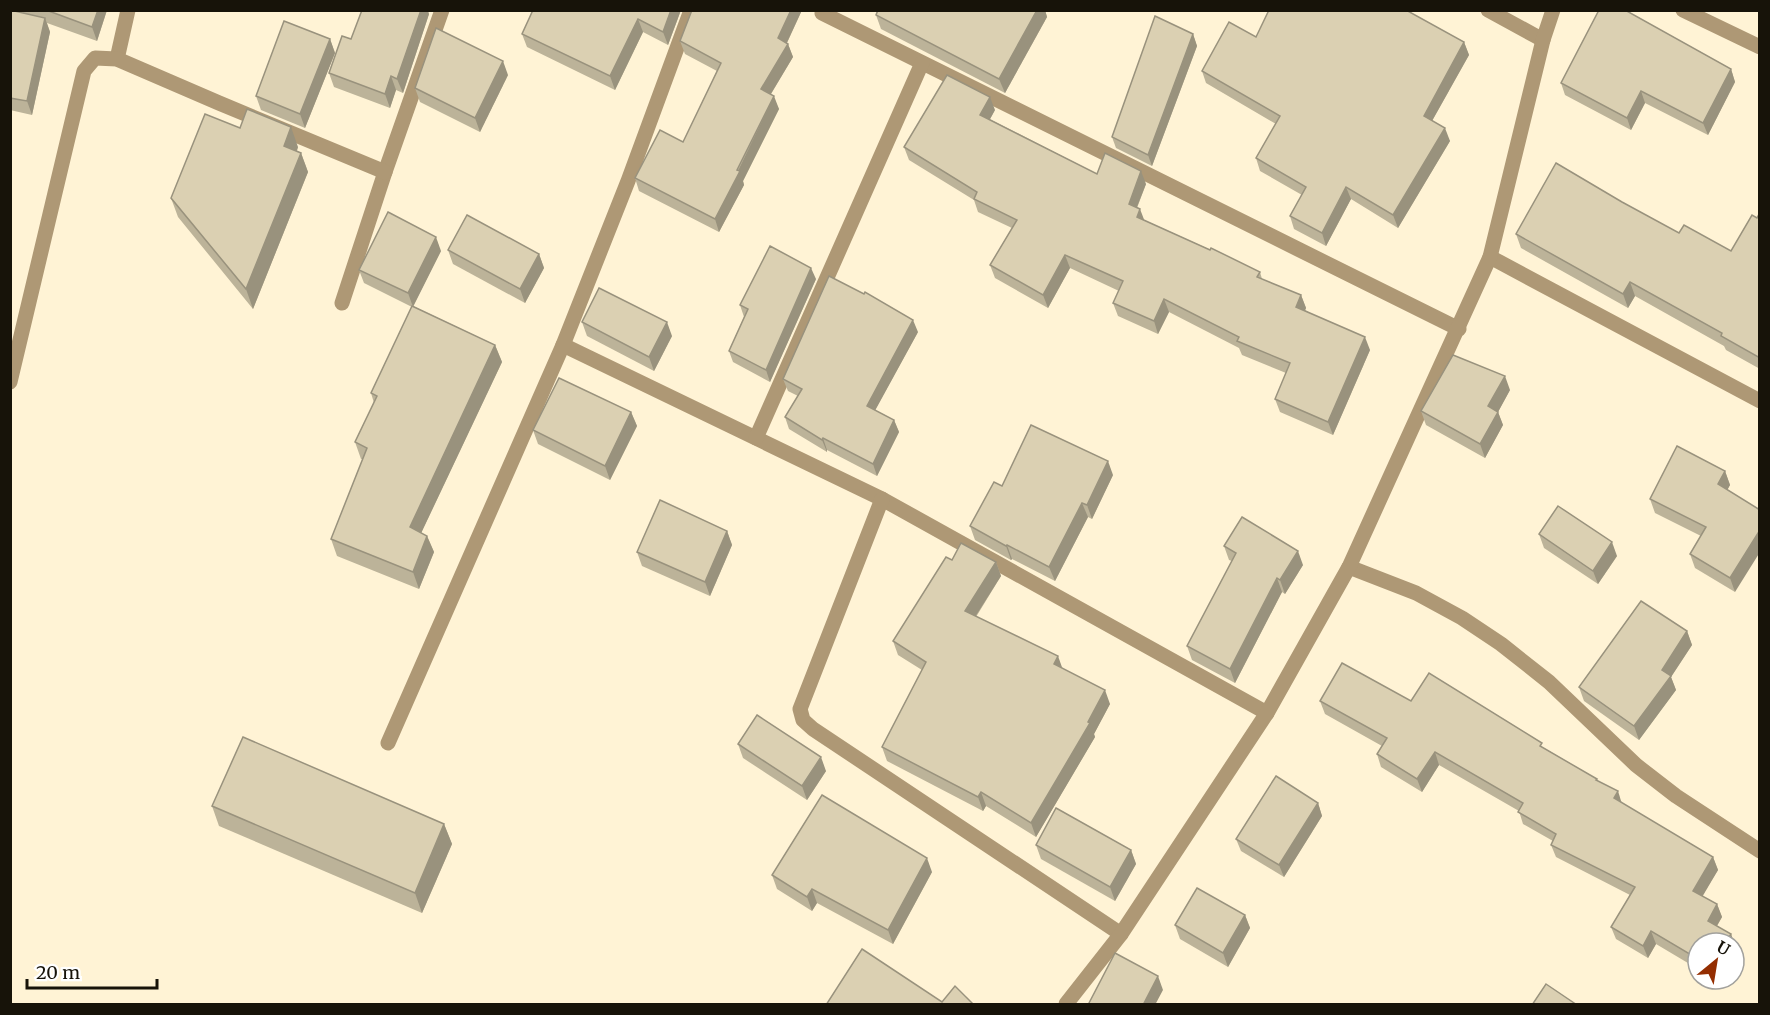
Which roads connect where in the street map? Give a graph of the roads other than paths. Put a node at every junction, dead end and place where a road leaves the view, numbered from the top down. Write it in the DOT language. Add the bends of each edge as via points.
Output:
graph roads {
  1 [pos="128,10"];
  2 [pos="442,10"];
  3 [pos="691,10"];
  4 [pos="1488,10"];
  5 [pos="1553,10"];
  6 [pos="1683,10"];
  7 [pos="822,13"];
  8 [pos="1543,40"];
  9 [pos="1760,47"];
  10 [pos="117,59"];
  11 [pos="922,63"];
  12 [pos="385,172"];
  13 [pos="1490,257"];
  14 [pos="342,303"];
  15 [pos="1459,329"];
  16 [pos="563,345"];
  17 [pos="10,382"];
  18 [pos="1760,401"];
  19 [pos="756,438"];
  20 [pos="882,499"];
  21 [pos="1349,567"];
  22 [pos="1267,713"];
  23 [pos="388,743"];
  24 [pos="1760,851"];
  25 [pos="1121,934"];
  26 [pos="1066,1005"];
  1 -- 10 [label="street"];
  2 -- 12 [label="street"];
  3 -- 16 [label="street"];
  4 -- 8 [label="street"];
  5 -- 8 [label="street"];
  6 -- 9 [label="street"];
  7 -- 11 [label="street"];
  8 -- 13 [label="street"];
  10 -- 12 [label="street"];
  10 -- 17 [label="street" via="95,58 84,71"];
  11 -- 15 [label="street"];
  11 -- 19 [label="street"];
  12 -- 14 [label="street"];
  13 -- 15 [label="street"];
  13 -- 18 [label="street"];
  15 -- 21 [label="street"];
  16 -- 19 [label="street"];
  16 -- 23 [label="street"];
  19 -- 20 [label="street"];
  20 -- 22 [label="street"];
  20 -- 25 [label="street" via="800,709 803,720"];
  21 -- 22 [label="street"];
  21 -- 24 [label="street" via="1416,593 1501,644 1549,682 1636,765"];
  22 -- 25 [label="street"];
  25 -- 26 [label="street"];
}
